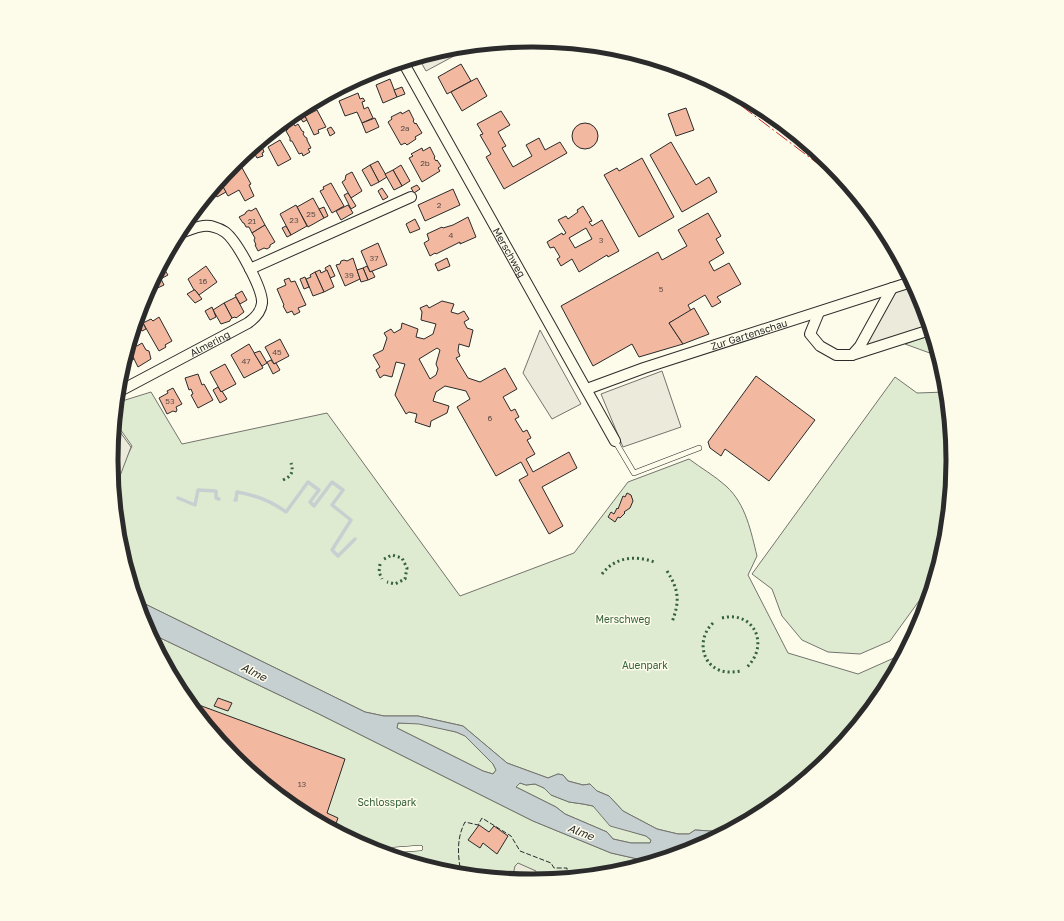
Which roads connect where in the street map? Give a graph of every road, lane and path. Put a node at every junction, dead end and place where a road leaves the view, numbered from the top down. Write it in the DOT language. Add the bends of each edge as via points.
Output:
graph roads {
  1 [pos="406,67"];
  2 [pos="411,197"];
  3 [pos="189,230"];
  4 [pos="250,269"];
  5 [pos="906,284"];
  6 [pos="892,288"];
  7 [pos="820,312"];
  8 [pos="925,332"];
  9 [pos="852,355"];
  10 [pos="125,388"];
  11 [pos="587,389"];
  12 [pos="615,442"];
  13 [pos="699,448"];
  14 [pos="420,848"];
  15 [pos="394,850"];
  1 -- 11 [label="street, Merschweg"];
  2 -- 4 [label="street"];
  3 -- 4 [label="street, Almering" via="210,226 225,232"];
  4 -- 10 [label="street, Almering" via="262,304 255,318"];
  5 -- 6 [label="street, Zur Gartenschau"];
  6 -- 7 [label="street, Zur Gartenschau"];
  6 -- 9 [label="street" via="860,346"];
  7 -- 9 [label="street" via="810,334 820,346 836,355"];
  7 -- 11 [label="street, Zur Gartenschau"];
  8 -- 9 [label="street"];
  11 -- 12 [label="street, Merschweg"];
  12 -- 13 [label="lane" via="634,473"];
  14 -- 15 [label="lane"];
}
